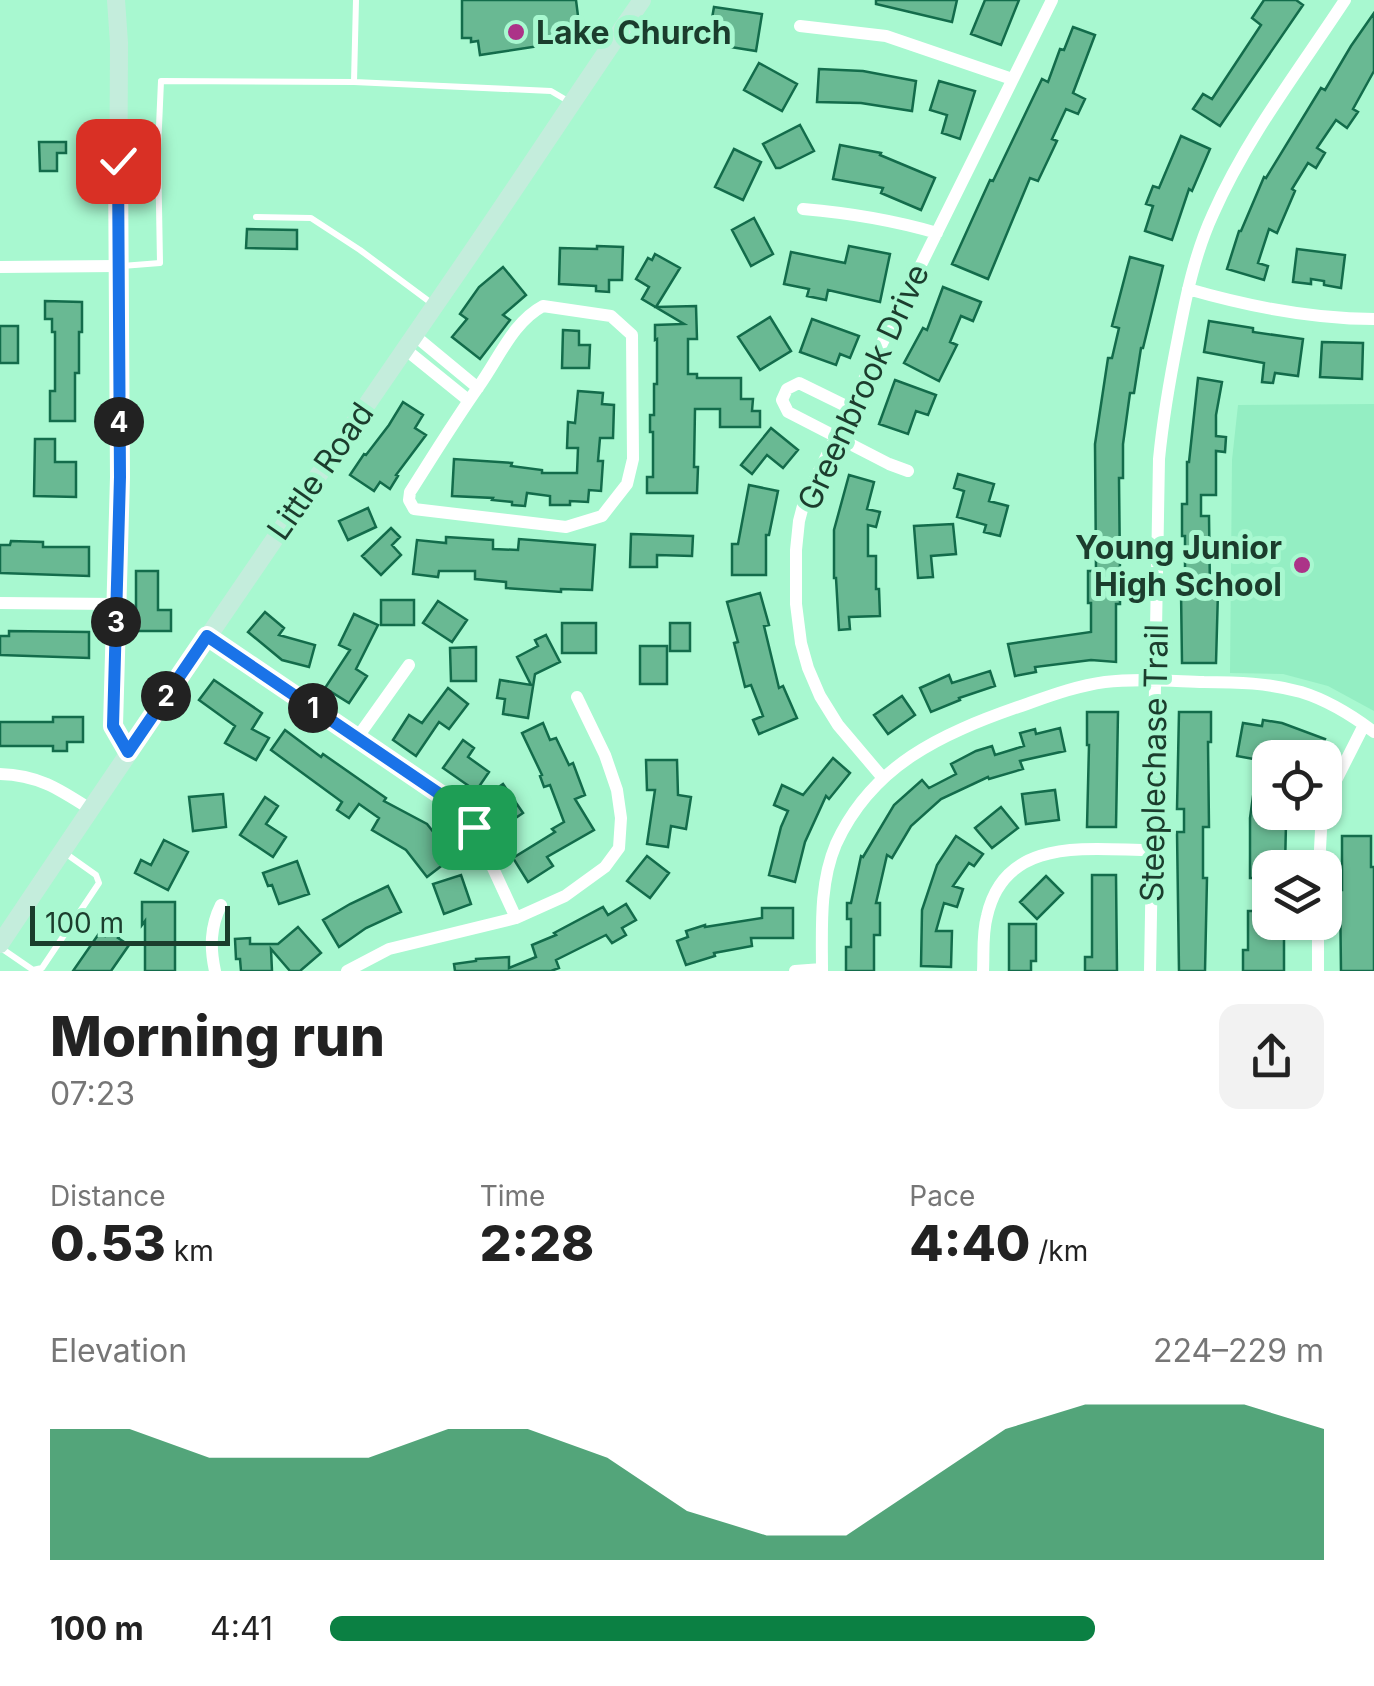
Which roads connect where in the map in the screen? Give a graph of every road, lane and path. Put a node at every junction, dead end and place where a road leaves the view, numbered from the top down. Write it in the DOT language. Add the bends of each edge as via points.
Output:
graph roads {
  1 [pos="116,0"];
  2 [pos="356,0"];
  3 [pos="642,0"];
  4 [pos="1052,0"];
  5 [pos="1345,0"];
  6 [pos="800,26"];
  7 [pos="1012,79"];
  8 [pos="354,82"];
  9 [pos="570,102"];
  10 [pos="803,209"];
  11 [pos="256,217"];
  12 [pos="938,233"];
  13 [pos="118,266"];
  14 [pos="0,267"];
  15 [pos="1188,289"];
  16 [pos="434,306"];
  17 [pos="1374,318"];
  18 [pos="409,342"];
  19 [pos="478,388"];
  20 [pos="468,400"];
  21 [pos="850,408"];
  22 [pos="836,438"];
  23 [pos="908,472"];
  24 [pos="0,603"];
  25 [pos="117,604"];
  26 [pos="207,636"];
  27 [pos="409,665"];
  28 [pos="1156,680"];
  29 [pos="577,697"];
  30 [pos="1369,728"];
  31 [pos="357,738"];
  32 [pos="128,752"];
  33 [pos="1342,773"];
  34 [pos="0,774"];
  35 [pos="883,778"];
  36 [pos="90,810"];
  37 [pos="1152,850"];
  38 [pos="62,851"];
  39 [pos="222,905"];
  40 [pos="516,918"];
  41 [pos="1318,940"];
  42 [pos="0,945"];
  43 [pos="822,970"];
  44 [pos="34,971"];
  45 [pos="215,971"];
  46 [pos="347,971"];
  47 [pos="796,971"];
  48 [pos="983,971"];
  49 [pos="1150,971"];
  50 [pos="1318,971"];
  1 -- 13 [label="street"];
  2 -- 8 [label="lane"];
  3 -- 9 [label="street, Little Road"];
  4 -- 7 [label="street, Greenbrook Drive"];
  5 -- 15 [label="street, Steeplechase Trail" via="1250,141 1212,214"];
  6 -- 7 [label="street" via="886,36"];
  7 -- 12 [label="street, Greenbrook Drive"];
  8 -- 9 [label="lane" via="552,91"];
  8 -- 13 [label="lane" via="161,81 160,263"];
  9 -- 16 [label="street, Little Road"];
  10 -- 12 [label="street" via="874,216"];
  11 -- 16 [label="lane" via="310,218"];
  12 -- 21 [label="street, Greenbrook Drive"];
  13 -- 14 [label="street"];
  13 -- 25 [label="street"];
  15 -- 17 [label="street" via="1310,314"];
  15 -- 28 [label="street, Steeplechase Trail" via="1159,459"];
  16 -- 18 [label="street, Little Road"];
  18 -- 19 [label="street"];
  18 -- 20 [label="street"];
  18 -- 26 [label="street, Little Road"];
  19 -- 20 [label="street"];
  19 -- 20 [label="street" via="530,313 543,306 611,316 632,334 633,459 627,484 602,516 566,527 414,509 410,492"];
  21 -- 22 [label="street, Greenbrook Drive"];
  21 -- 22 [label="street" via="799,383 782,400 788,412"];
  22 -- 23 [label="street"];
  22 -- 35 [label="street, Greenbrook Drive" via="799,521 801,643 838,726"];
  24 -- 25 [label="street"];
  25 -- 32 [label="street" via="113,726"];
  26 -- 31 [label="street"];
  26 -- 32 [label="street, Little Road"];
  27 -- 31 [label="street"];
  28 -- 30 [label="street" via="1275,686 1305,693"];
  28 -- 35 [label="street" via="1084,686 986,718 936,740"];
  28 -- 37 [label="street, Steeplechase Trail"];
  29 -- 40 [label="street" via="617,790 619,848 605,868 565,896"];
  30 -- 33 [label="street"];
  31 -- 40 [label="street" via="450,801 474,827"];
  32 -- 36 [label="street, Little Road"];
  34 -- 36 [label="street" via="51,784"];
  35 -- 43 [label="street" via="846,826 828,867"];
  36 -- 38 [label="street, Little Road"];
  37 -- 48 [label="street" via="1064,850 1013,868 987,914"];
  37 -- 49 [label="street, Steeplechase Trail"];
  38 -- 42 [label="street, Little Road"];
  38 -- 44 [label="lane" via="99,882"];
  39 -- 45 [label="street" via="212,928"];
  40 -- 46 [label="street" via="389,950"];
  41 -- 50 [label="street"];
  42 -- 44 [label="lane"];
  43 -- 47 [label="street"];
}
